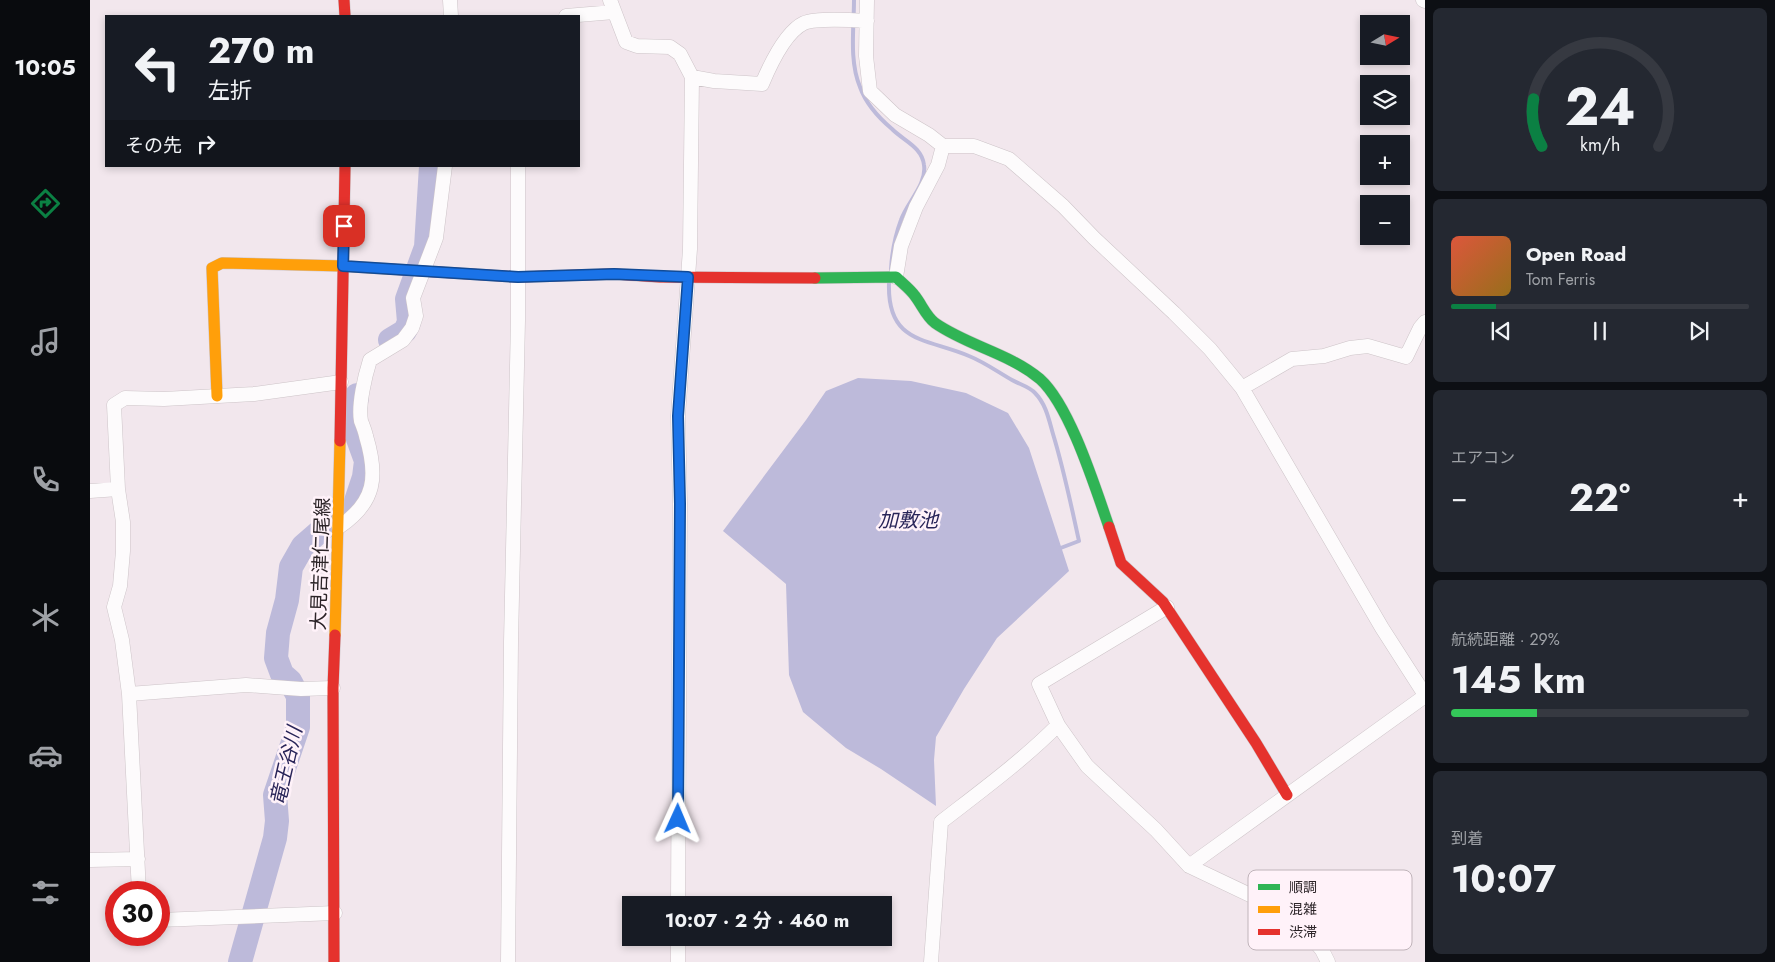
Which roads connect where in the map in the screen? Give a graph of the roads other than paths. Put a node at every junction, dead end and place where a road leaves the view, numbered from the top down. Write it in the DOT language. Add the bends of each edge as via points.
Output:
graph roads {
  1 [pos="344,0"];
  2 [pos="450,0"];
  3 [pos="867,0"];
  4 [pos="612,6"];
  5 [pos="345,15"];
  6 [pos="451,15"];
  7 [pos="571,15"];
  8 [pos="858,21"];
  9 [pos="692,77"];
  10 [pos="944,146"];
  11 [pos="344,167"];
  12 [pos="445,167"];
  13 [pos="518,167"];
  14 [pos="343,266"];
  15 [pos="419,271"];
  16 [pos="896,276"];
  17 [pos="518,277"];
  18 [pos="688,277"];
  19 [pos="1425,322"];
  20 [pos="341,382"];
  21 [pos="1242,388"];
  22 [pos="217,396"];
  23 [pos="118,489"];
  24 [pos="90,491"];
  25 [pos="339,527"];
  26 [pos="1166,607"];
  27 [pos="333,688"];
  28 [pos="129,694"];
  29 [pos="1425,695"];
  30 [pos="1058,726"];
  31 [pos="1287,795"];
  32 [pos="138,859"];
  33 [pos="90,860"];
  34 [pos="1189,866"];
  35 [pos="138,881"];
  36 [pos="1248,894"];
  37 [pos="678,896"];
  38 [pos="335,913"];
  39 [pos="170,920"];
  40 [pos="678,946"];
  41 [pos="1322,950"];
  42 [pos="334,962"];
  43 [pos="508,962"];
  44 [pos="678,962"];
  45 [pos="931,962"];
  46 [pos="1328,962"];
  1 -- 5 [label="street"];
  2 -- 6 [label="street"];
  3 -- 8 [label="street"];
  4 -- 7 [label="street"];
  4 -- 9 [label="street" via="626,42 637,46 670,47 680,54"];
  8 -- 9 [label="street" via="804,23 788,35 762,84 714,82"];
  8 -- 10 [label="street" via="870,91 895,115"];
  9 -- 18 [label="street"];
  10 -- 16 [label="street" via="901,246"];
  10 -- 21 [label="street" via="974,146 1009,159 1174,313"];
  11 -- 14 [label="street, 大見吉津仁尾線"];
  12 -- 15 [label="street" via="436,238"];
  13 -- 17 [label="street"];
  14 -- 15 [label="street"];
  14 -- 20 [label="street, 大見吉津仁尾線"];
  14 -- 22 [label="street" via="222,263 212,268"];
  15 -- 17 [label="street"];
  15 -- 25 [label="street" via="413,298 416,316 412,328 403,340 370,360 361,419 374,473 372,485 354,517"];
  16 -- 18 [label="street"];
  16 -- 26 [label="street" via="935,323 1020,364 1042,380 1066,416 1093,481 1121,563"];
  17 -- 18 [label="street" via="614,274"];
  17 -- 43 [label="street"];
  18 -- 37 [label="street" via="678,416"];
  19 -- 21 [label="street" via="1406,357 1368,346 1350,348 1324,356 1292,359"];
  20 -- 22 [label="street"];
  20 -- 25 [label="street, 大見吉津仁尾線"];
  21 -- 29 [label="street" via="1382,628"];
  22 -- 23 [label="street" via="125,398 114,405"];
  23 -- 24 [label="street"];
  23 -- 28 [label="street" via="123,551 120,586 114,607"];
  25 -- 27 [label="street, 大見吉津仁尾線"];
  26 -- 30 [label="street" via="1039,684"];
  26 -- 31 [label="street"];
  27 -- 28 [label="street" via="246,685"];
  27 -- 38 [label="street, 大見吉津仁尾線"];
  28 -- 32 [label="street"];
  29 -- 31 [label="street"];
  30 -- 34 [label="street" via="1087,766 1156,830"];
  30 -- 45 [label="street" via="942,822"];
  31 -- 34 [label="street"];
  32 -- 33 [label="street"];
  32 -- 35 [label="street"];
  34 -- 36 [label="street"];
  38 -- 39 [label="street"];
  38 -- 42 [label="street, 大見吉津仁尾線"];
  40 -- 44 [label="street"];
  41 -- 46 [label="street"];
}
